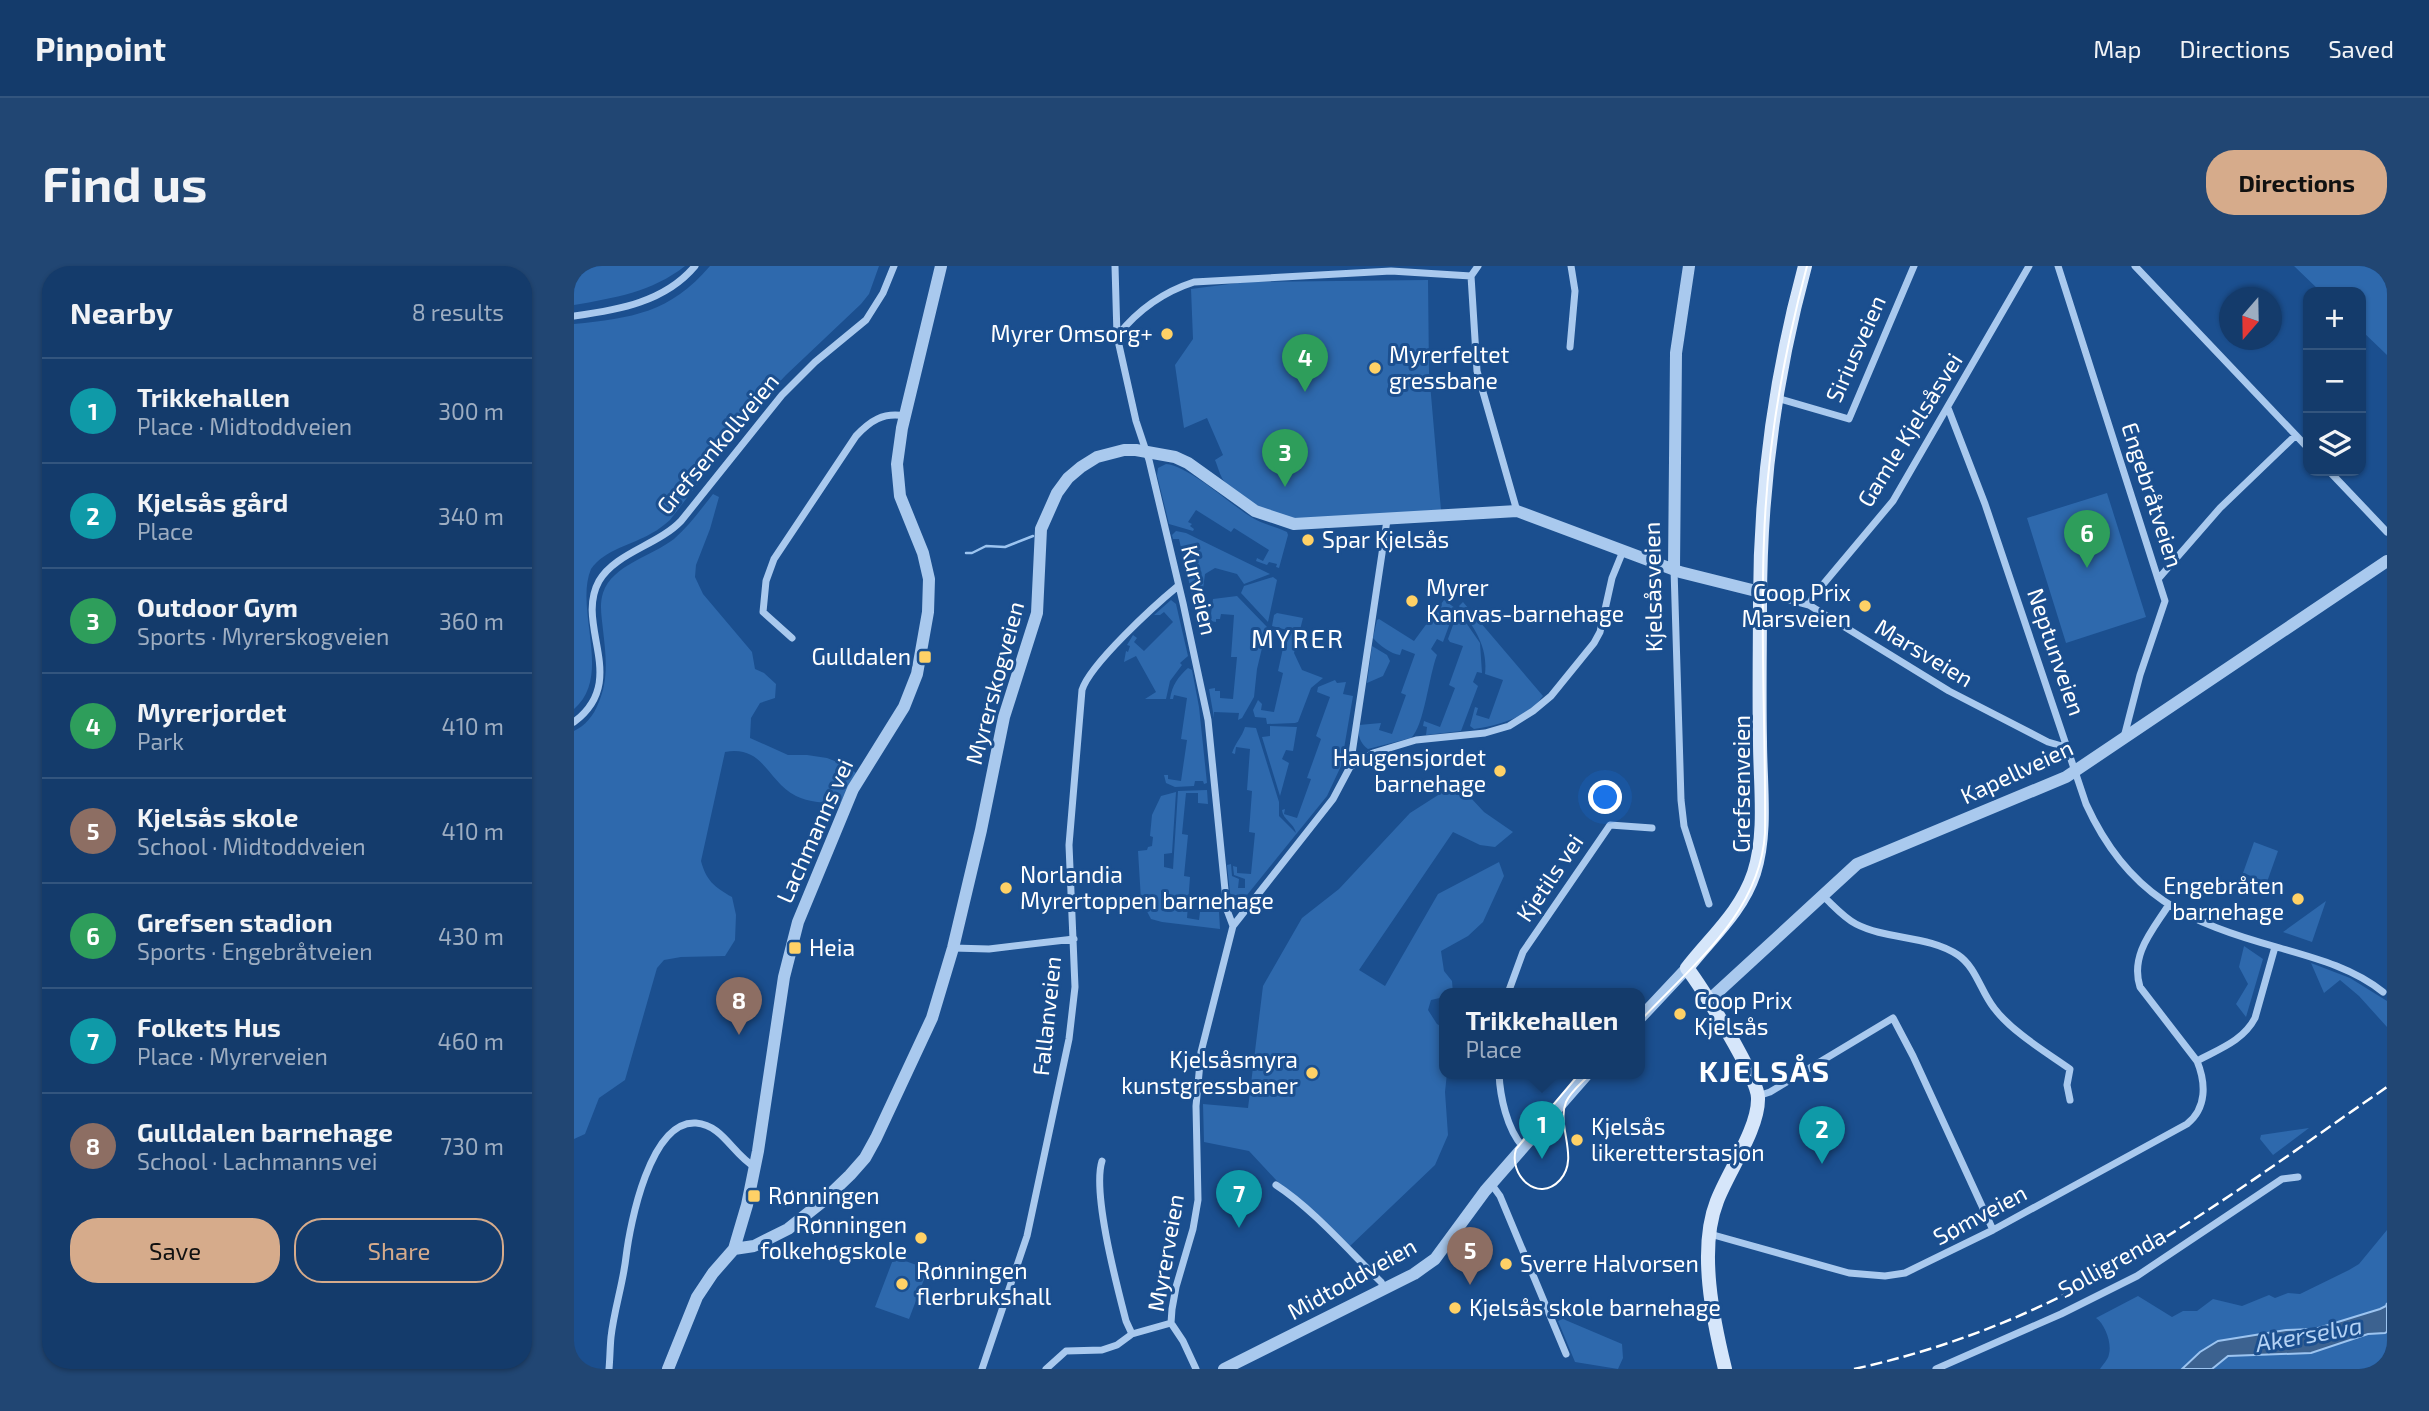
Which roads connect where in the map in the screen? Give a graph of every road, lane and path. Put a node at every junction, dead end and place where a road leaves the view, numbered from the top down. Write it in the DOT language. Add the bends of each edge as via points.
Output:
graph roads {
  1 [pos="695,266"];
  2 [pos="894,266"];
  3 [pos="941,266"];
  4 [pos="1115,266"];
  5 [pos="1250,266"];
  6 [pos="1478,266"];
  7 [pos="1571,266"];
  8 [pos="1689,266"];
  9 [pos="1805,266"];
  10 [pos="1914,266"];
  11 [pos="2029,266"];
  12 [pos="2058,266"];
  13 [pos="2135,266"];
  14 [pos="1391,268"];
  15 [pos="1471,276"];
  16 [pos="1250,277"];
  17 [pos="574,316"];
  18 [pos="1117,335"];
  19 [pos="1570,347"];
  20 [pos="1776,398"];
  21 [pos="1948,408"];
  22 [pos="905,416"];
  23 [pos="2295,436"];
  24 [pos="2303,443"];
  25 [pos="1145,452"];
  26 [pos="2334,476"];
  27 [pos="1517,511"];
  28 [pos="1387,520"];
  29 [pos="2387,532"];
  30 [pos="1623,551"];
  31 [pos="2387,561"];
  32 [pos="1674,569"];
  33 [pos="2159,578"];
  34 [pos="1178,586"];
  35 [pos="1760,592"];
  36 [pos="1809,605"];
  37 [pos="792,638"];
  38 [pos="574,722"];
  39 [pos="2124,737"];
  40 [pos="2069,748"];
  41 [pos="1350,767"];
  42 [pos="2075,771"];
  43 [pos="1652,828"];
  44 [pos="1823,896"];
  45 [pos="1709,904"];
  46 [pos="2168,906"];
  47 [pos="1234,926"];
  48 [pos="1074,939"];
  49 [pos="2276,947"];
  50 [pos="953,948"];
  51 [pos="1687,968"];
  52 [pos="1509,988"];
  53 [pos="2383,992"];
  54 [pos="1708,1002"];
  55 [pos="1645,1013"];
  56 [pos="2197,1061"];
  57 [pos="1499,1079"];
  58 [pos="1583,1079"];
  59 [pos="1758,1096"];
  60 [pos="2070,1100"];
  61 [pos="1523,1147"];
  62 [pos="1102,1161"];
  63 [pos="755,1167"];
  64 [pos="2298,1177"];
  65 [pos="1276,1185"];
  66 [pos="1492,1185"];
  67 [pos="1993,1230"];
  68 [pos="1710,1234"];
  69 [pos="734,1250"];
  70 [pos="1385,1289"];
  71 [pos="1171,1323"];
  72 [pos="1132,1334"];
  73 [pos="1566,1354"];
  74 [pos="609,1369"];
  75 [pos="668,1369"];
  76 [pos="982,1369"];
  77 [pos="1046,1369"];
  78 [pos="1196,1369"];
  79 [pos="1224,1369"];
  80 [pos="1725,1369"];
  81 [pos="1936,1369"];
  1 -- 17 [label="street" via="676,285 649,299"];
  2 -- 38 [label="street, Grefsenkollveien" via="866,320 782,395 681,521 617,562 600,579 593,607 599,686 589,708"];
  3 -- 22 [label="street, Lachmanns vei"];
  4 -- 18 [label="street, Kurveien"];
  5 -- 16 [label="street"];
  6 -- 15 [label="street"];
  7 -- 19 [label="street" via="1575,291"];
  8 -- 32 [label="street, Kjelsåsveien" via="1676,353"];
  9 -- 20 [label="main road, Grefsenveien"];
  10 -- 20 [label="street, Siriusveien" via="1849,419"];
  11 -- 21 [label="street, Gamle Kjelsåsvei"];
  12 -- 33 [label="street, Engebråtveien"];
  13 -- 23 [label="street"];
  14 -- 15 [label="street"];
  14 -- 16 [label="street"];
  15 -- 27 [label="street" via="1478,371"];
  16 -- 18 [label="street" via="1179,287 1153,301"];
  18 -- 25 [label="street, Kurveien"];
  20 -- 35 [label="main road, Grefsenveien"];
  21 -- 36 [label="street, Gamle Kjelsåsvei" via="1893,501"];
  21 -- 40 [label="street, Neptunveien"];
  22 -- 37 [label="street" via="878,418 856,436 774,559 763,612"];
  22 -- 63 [label="street, Lachmanns vei" via="898,488 923,552 930,587 920,660 904,708 853,789 796,928 784,977"];
  23 -- 24 [label="street"];
  23 -- 33 [label="street" via="2220,508"];
  25 -- 28 [label="street, Myrerskogveien" via="1188,463 1255,511 1282,522"];
  25 -- 34 [label="street, Kurveien"];
  25 -- 50 [label="street, Myrerskogveien" via="1124,450 1081,467 1062,485 1044,519 1037,613 1004,718"];
  26 -- 29 [label="street"];
  27 -- 28 [label="street, Myrerskogveien"];
  27 -- 30 [label="street, Myrerskogveien"];
  28 -- 41 [label="street"];
  30 -- 32 [label="street, Myrerskogveien"];
  30 -- 41 [label="street" via="1600,632 1542,704 1509,726 1416,740 1373,752"];
  31 -- 39 [label="street, Kapellveien"];
  32 -- 35 [label="street, Myrerskogveien"];
  32 -- 45 [label="street, Kjelsåsveien" via="1681,800 1684,826"];
  33 -- 39 [label="street, Engebråtveien" via="2163,611"];
  34 -- 47 [label="street, Kurveien" via="1208,720 1227,910"];
  34 -- 48 [label="street, Fallanveien" via="1091,671 1082,690 1069,845"];
  35 -- 36 [label="street, Marsveien"];
  35 -- 51 [label="main road, Grefsenveien" via="1769,791 1764,867 1739,920 1704,958"];
  36 -- 40 [label="street, Marsveien" via="1958,696"];
  39 -- 42 [label="street, Kapellveien"];
  40 -- 42 [label="street, Neptunveien"];
  41 -- 47 [label="street, Myrerveien" via="1333,799"];
  42 -- 44 [label="street, Kapellveien" via="1864,860"];
  42 -- 46 [label="street, Neptunveien" via="2103,839"];
  43 -- 52 [label="street, Kjetils vei" via="1610,825 1523,952"];
  44 -- 54 [label="street, Kapellveien"];
  44 -- 60 [label="street" via="1864,928 1937,945 1962,957 1995,1010 2070,1069"];
  46 -- 49 [label="street, Neptunveien"];
  46 -- 56 [label="street" via="2140,951 2137,978"];
  47 -- 71 [label="street, Myrerveien" via="1200,1063 1198,1200"];
  48 -- 50 [label="street" via="989,949"];
  48 -- 76 [label="street, Fallanveien" via="1069,1039 1048,1141 1027,1236"];
  49 -- 53 [label="street, Neptunveien" via="2347,971"];
  49 -- 56 [label="street" via="2250,1027"];
  50 -- 69 [label="street, Myrerskogveien" via="932,1018 864,1157 800,1220 761,1243"];
  51 -- 54 [label="main road"];
  51 -- 55 [label="street"];
  54 -- 59 [label="main road" via="1751,1074"];
  56 -- 67 [label="street, Sømveien" via="2204,1094 2187,1124"];
  57 -- 61 [label="street" via="1510,1124"];
  58 -- 61 [label="street, Midtoddveien"];
  59 -- 67 [label="street" via="1893,1018"];
  59 -- 68 [label="main road" via="1755,1121 1717,1199"];
  61 -- 66 [label="street, Midtoddveien"];
  62 -- 72 [label="street" via="1104,1221"];
  63 -- 69 [label="street, Lachmanns vei"];
  63 -- 74 [label="street" via="717,1130 699,1124 681,1125 662,1144 644,1181 629,1230"];
  64 -- 81 [label="street, Solligrenda" via="2282,1179 2137,1276"];
  65 -- 70 [label="street"];
  66 -- 70 [label="street, Midtoddveien" via="1435,1259"];
  66 -- 73 [label="street"];
  67 -- 68 [label="street, Sømveien" via="1923,1266 1885,1276 1849,1273"];
  68 -- 80 [label="main road" via="1710,1284"];
  69 -- 75 [label="street, Lachmanns vei" via="697,1297"];
  70 -- 79 [label="street, Midtoddveien"];
  71 -- 72 [label="street"];
  71 -- 78 [label="street, Myrerveien"];
  72 -- 77 [label="street" via="1102,1350 1066,1351"];
}
